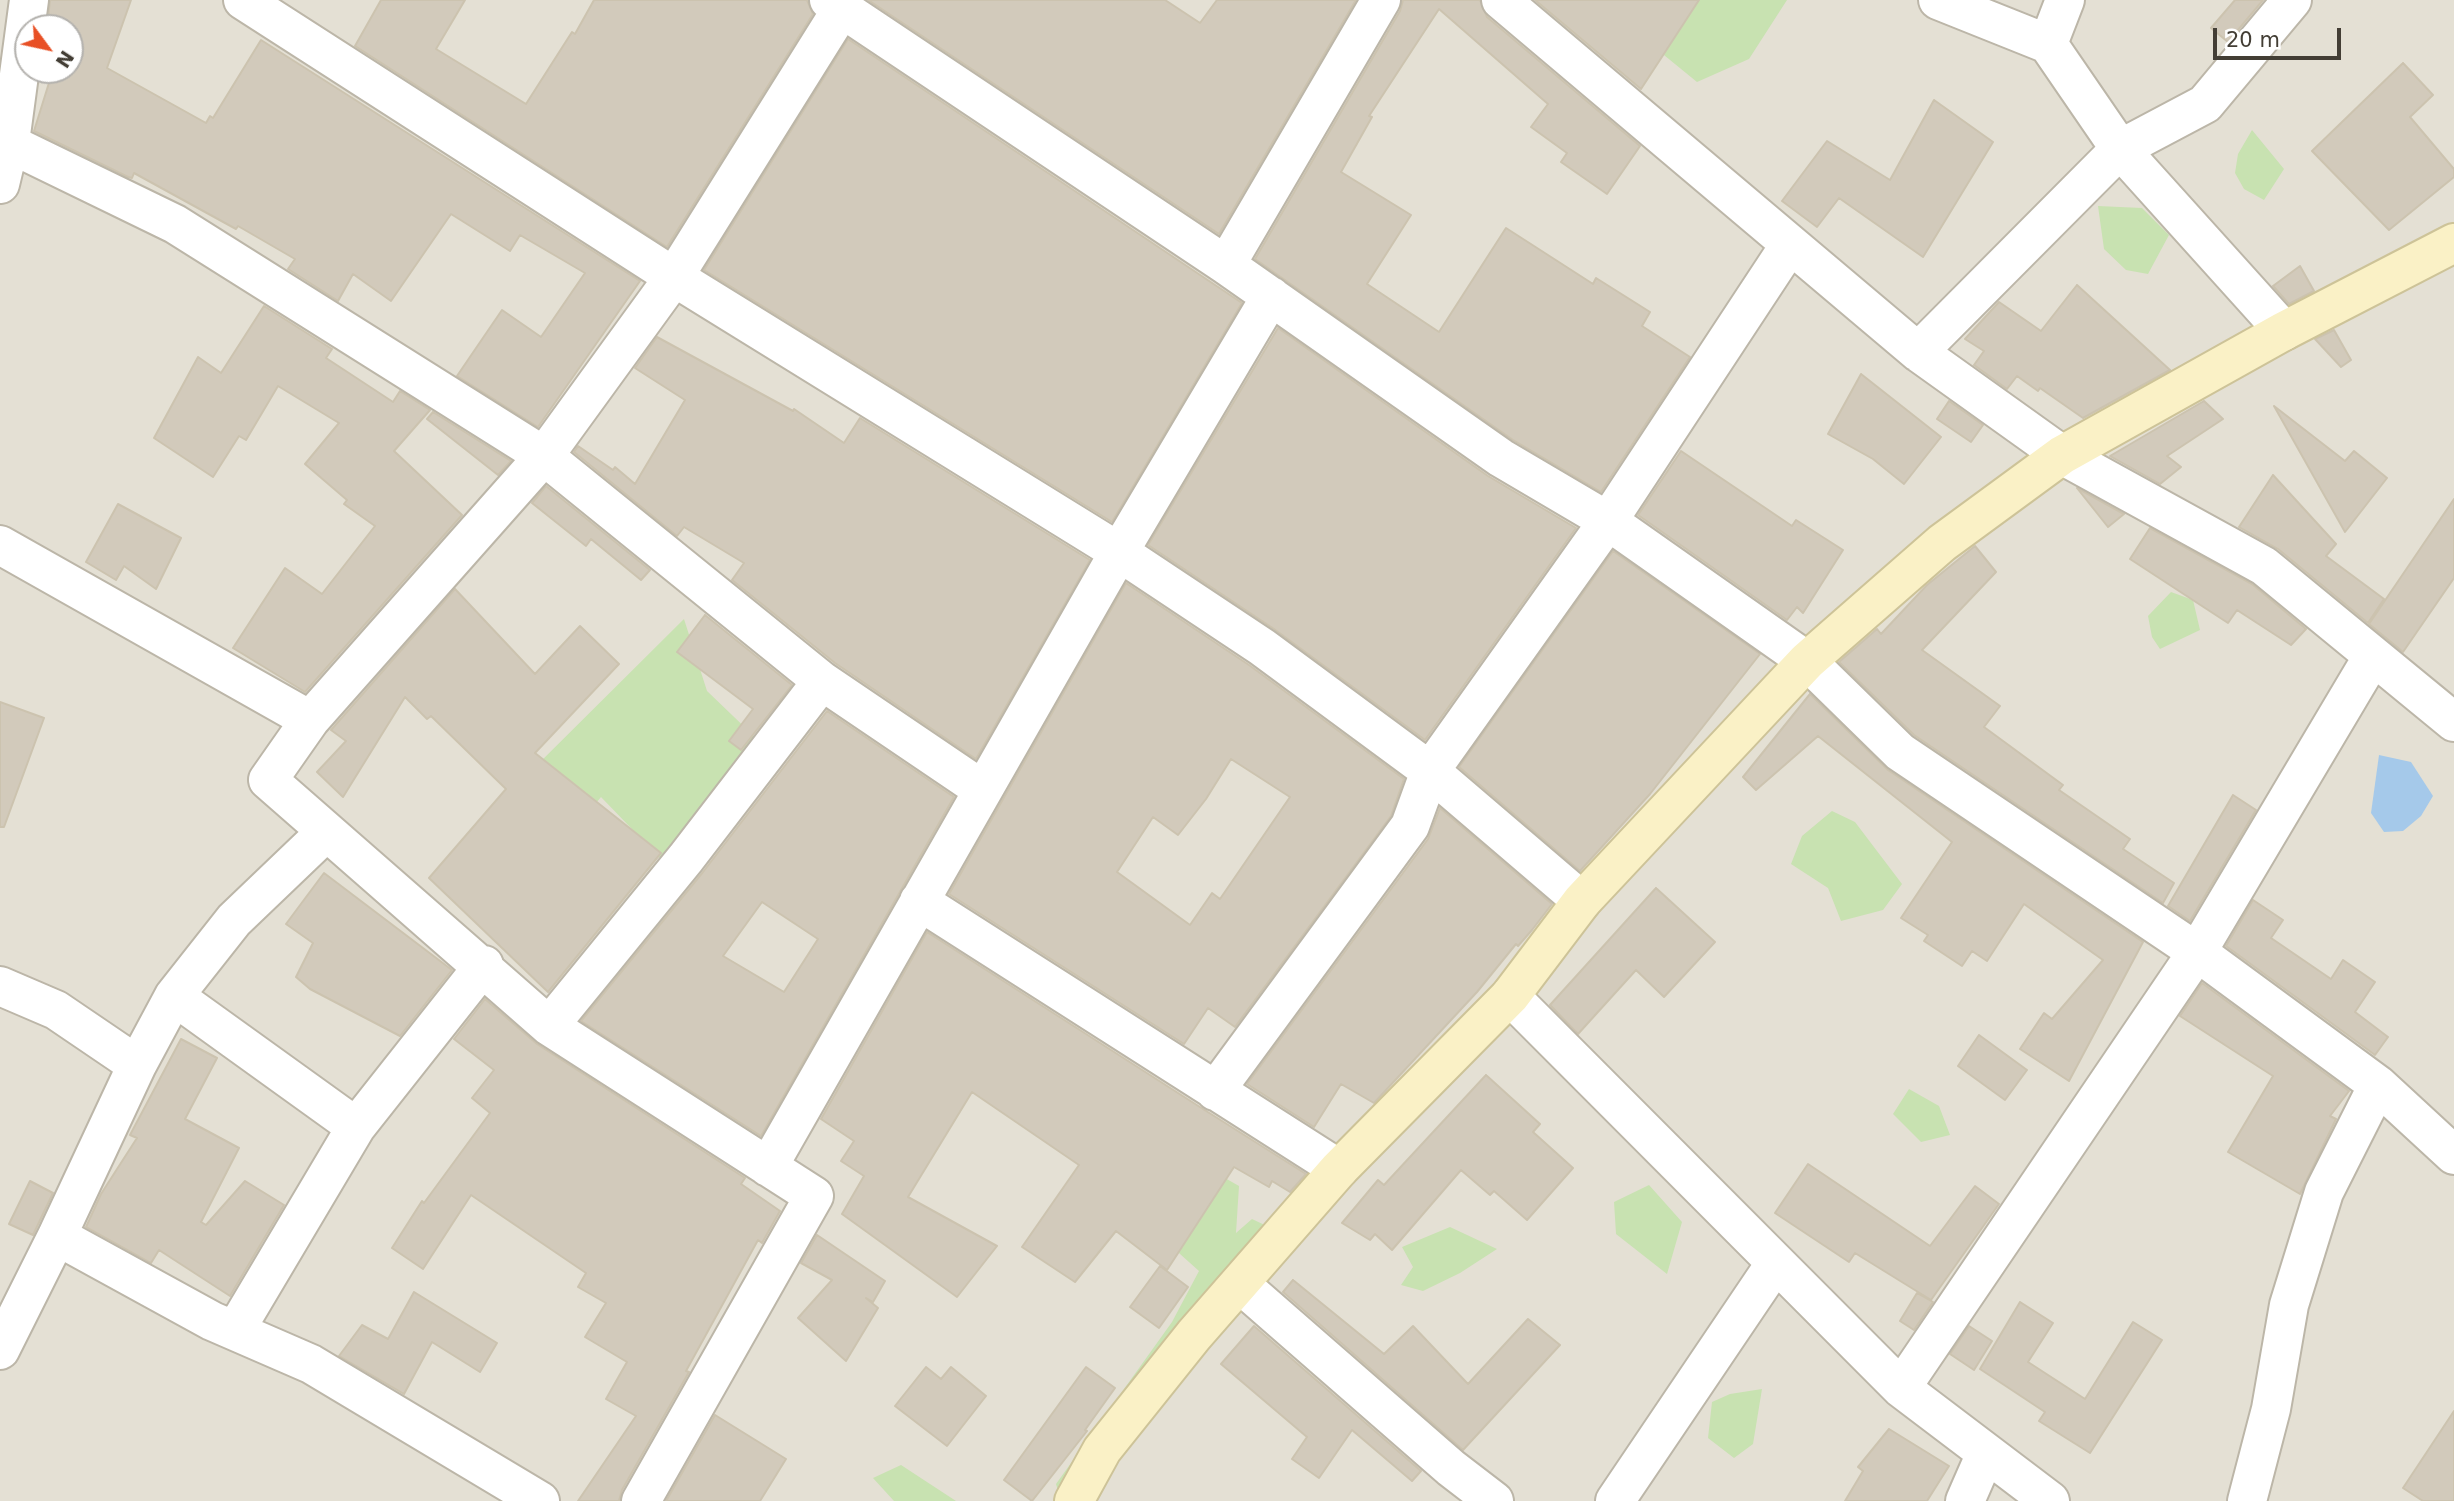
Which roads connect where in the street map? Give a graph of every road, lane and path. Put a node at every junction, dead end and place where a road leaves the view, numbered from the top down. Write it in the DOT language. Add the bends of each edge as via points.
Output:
graph roads {
  1 [pos="29,0"];
  2 [pos="243,0"];
  3 [pos="1381,0"];
  4 [pos="1501,0"];
  5 [pos="1938,0"];
  6 [pos="2065,0"];
  7 [pos="2292,0"];
  8 [pos="835,5"];
  9 [pos="2048,44"];
  10 [pos="5,140"];
  11 [pos="2120,149"];
  12 [pos="0,184"];
  13 [pos="2454,243"];
  14 [pos="1789,246"];
  15 [pos="1226,265"];
  16 [pos="674,277"];
  17 [pos="1271,296"];
  18 [pos="2284,331"];
  19 [pos="1918,352"];
  20 [pos="2062,455"];
  21 [pos="544,456"];
  22 [pos="1608,521"];
  23 [pos="0,545"];
  24 [pos="1119,552"];
  25 [pos="2373,656"];
  26 [pos="1807,661"];
  27 [pos="822,681"];
  28 [pos="310,720"];
  29 [pos="2454,722"];
  30 [pos="1430,771"];
  31 [pos="983,790"];
  32 [pos="326,832"];
  33 [pos="919,901"];
  34 [pos="1582,901"];
  35 [pos="2197,952"];
  36 [pos="484,965"];
  37 [pos="0,986"];
  38 [pos="174,996"];
  39 [pos="1510,996"];
  40 [pos="549,1026"];
  41 [pos="136,1065"];
  42 [pos="2378,1084"];
  43 [pos="1215,1091"];
  44 [pos="356,1127"];
  45 [pos="2454,1155"];
  46 [pos="768,1167"];
  47 [pos="1339,1170"];
  48 [pos="57,1236"];
  49 [pos="1775,1264"];
  50 [pos="1240,1283"];
  51 [pos="236,1329"];
  52 [pos="0,1350"];
  53 [pos="1901,1388"];
  54 [pos="1986,1453"];
  55 [pos="540,1501"];
  56 [pos="640,1501"];
  57 [pos="1074,1501"];
  58 [pos="1494,1501"];
  59 [pos="1615,1501"];
  60 [pos="1965,1501"];
  61 [pos="2050,1501"];
  62 [pos="2247,1501"];
  1 -- 10 [label="street"];
  2 -- 16 [label="street"];
  3 -- 15 [label="street"];
  4 -- 14 [label="street"];
  5 -- 9 [label="street"];
  6 -- 9 [label="street"];
  7 -- 11 [label="street" via="2204,104"];
  8 -- 15 [label="street"];
  8 -- 16 [label="street"];
  9 -- 11 [label="street"];
  10 -- 12 [label="street"];
  10 -- 21 [label="street" via="176,224"];
  11 -- 18 [label="street"];
  11 -- 19 [label="street"];
  13 -- 18 [label="street"];
  14 -- 19 [label="street"];
  14 -- 22 [label="street"];
  15 -- 17 [label="street"];
  16 -- 21 [label="street"];
  16 -- 24 [label="street"];
  17 -- 22 [label="street" via="1501,458"];
  17 -- 24 [label="street"];
  18 -- 20 [label="street"];
  19 -- 20 [label="street"];
  20 -- 25 [label="street" via="2264,566"];
  20 -- 26 [label="street" via="1942,543"];
  21 -- 27 [label="street"];
  21 -- 28 [label="street"];
  22 -- 26 [label="street"];
  22 -- 30 [label="street"];
  23 -- 28 [label="street"];
  24 -- 30 [label="street" via="1262,647"];
  24 -- 31 [label="street"];
  25 -- 29 [label="street"];
  25 -- 35 [label="street"];
  26 -- 34 [label="street"];
  26 -- 35 [label="street" via="1900,752"];
  27 -- 31 [label="street"];
  27 -- 40 [label="street"];
  28 -- 32 [label="street" via="268,780"];
  30 -- 34 [label="street"];
  30 -- 43 [label="street" via="1410,826"];
  31 -- 33 [label="street"];
  32 -- 36 [label="street"];
  32 -- 38 [label="street" via="234,920"];
  33 -- 43 [label="street"];
  33 -- 46 [label="street"];
  34 -- 39 [label="street"];
  35 -- 42 [label="street"];
  35 -- 53 [label="street"];
  36 -- 40 [label="street"];
  36 -- 44 [label="street"];
  37 -- 41 [label="street" via="56,1010"];
  38 -- 41 [label="street"];
  38 -- 44 [label="street"];
  39 -- 47 [label="street"];
  39 -- 49 [label="street"];
  40 -- 46 [label="street"];
  41 -- 48 [label="street"];
  42 -- 45 [label="street"];
  42 -- 62 [label="street" via="2324,1192 2289,1305 2271,1409"];
  43 -- 47 [label="street"];
  44 -- 51 [label="street"];
  46 -- 56 [label="street" via="814,1196"];
  47 -- 50 [label="street"];
  48 -- 51 [label="street" via="212,1321"];
  48 -- 52 [label="street"];
  49 -- 53 [label="street"];
  49 -- 59 [label="street"];
  50 -- 57 [label="street" via="1102,1450"];
  50 -- 58 [label="street"];
  51 -- 55 [label="street" via="311,1364"];
  53 -- 54 [label="street"];
  54 -- 60 [label="street"];
  54 -- 61 [label="street"];
}
